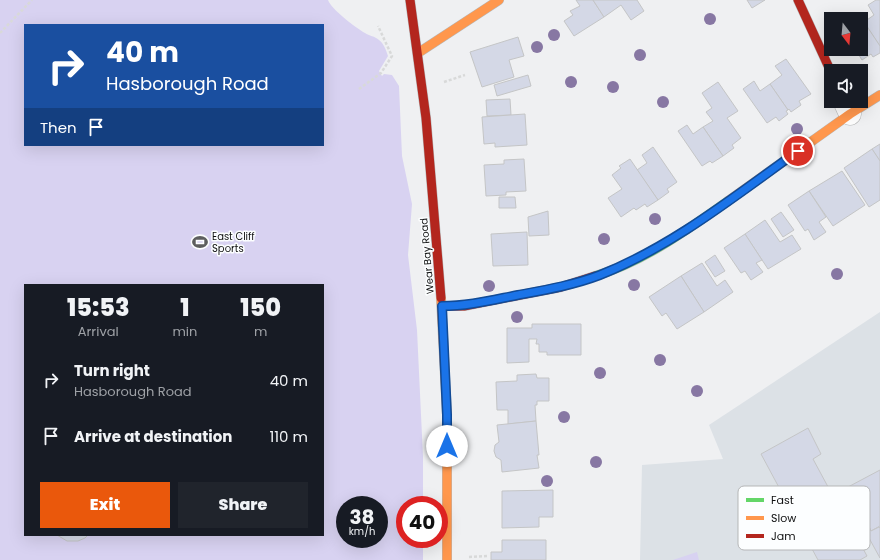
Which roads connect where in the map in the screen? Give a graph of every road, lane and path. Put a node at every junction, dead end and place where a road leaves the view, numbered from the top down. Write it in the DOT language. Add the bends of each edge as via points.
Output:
graph roads {
  1 [pos="32,0"];
  2 [pos="410,0"];
  3 [pos="499,0"];
  4 [pos="798,0"];
  5 [pos="378,26"];
  6 [pos="0,33"];
  7 [pos="418,53"];
  8 [pos="827,64"];
  9 [pos="465,75"];
  10 [pos="439,84"];
  11 [pos="358,89"];
  12 [pos="880,95"];
  13 [pos="868,100"];
  14 [pos="847,108"];
  15 [pos="442,306"];
  16 [pos="487,556"];
  17 [pos="467,557"];
  18 [pos="447,560"];
  1 -- 6 [label="path"];
  2 -- 7 [label="street, Wear Bay Road"];
  3 -- 7 [label="street"];
  4 -- 8 [label="street"];
  5 -- 11 [label="path" via="392,56 381,73"];
  7 -- 15 [label="street, Wear Bay Road"];
  9 -- 10 [label="path"];
  12 -- 13 [label="street"];
  14 -- 15 [label="street" via="682,234 641,256 600,275 561,287 464,306"];
  15 -- 18 [label="street, Wear Bay Road" via="447,415"];
  16 -- 17 [label="path"];
}
